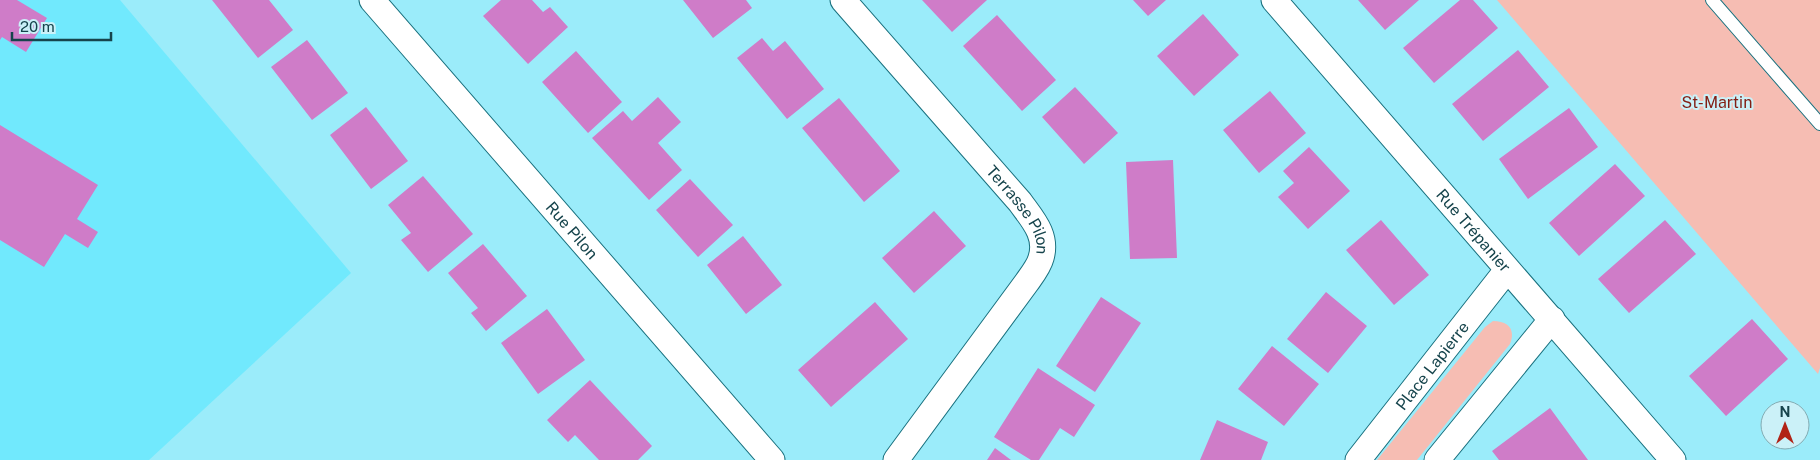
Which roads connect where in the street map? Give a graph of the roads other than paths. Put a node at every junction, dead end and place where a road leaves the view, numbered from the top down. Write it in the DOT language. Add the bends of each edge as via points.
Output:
graph roads {
  1 [pos="372,0"];
  2 [pos="842,0"];
  3 [pos="1274,0"];
  4 [pos="1712,0"];
  5 [pos="1820,124"];
  6 [pos="1507,270"];
  7 [pos="1552,319"];
  8 [pos="772,460"];
  9 [pos="896,460"];
  10 [pos="1358,460"];
  11 [pos="1437,460"];
  12 [pos="1673,460"];
  1 -- 8 [label="street, Rue Pilon"];
  2 -- 9 [label="street, Terrasse Pilon" via="1020,202 1042,237 1041,258 1027,282"];
  3 -- 6 [label="street, Rue Trépanier"];
  4 -- 5 [label="lane"];
  6 -- 7 [label="street, Rue Trépanier"];
  6 -- 10 [label="street, Place Lapierre"];
  7 -- 11 [label="street"];
  7 -- 12 [label="street, Rue Trépanier"];
}
